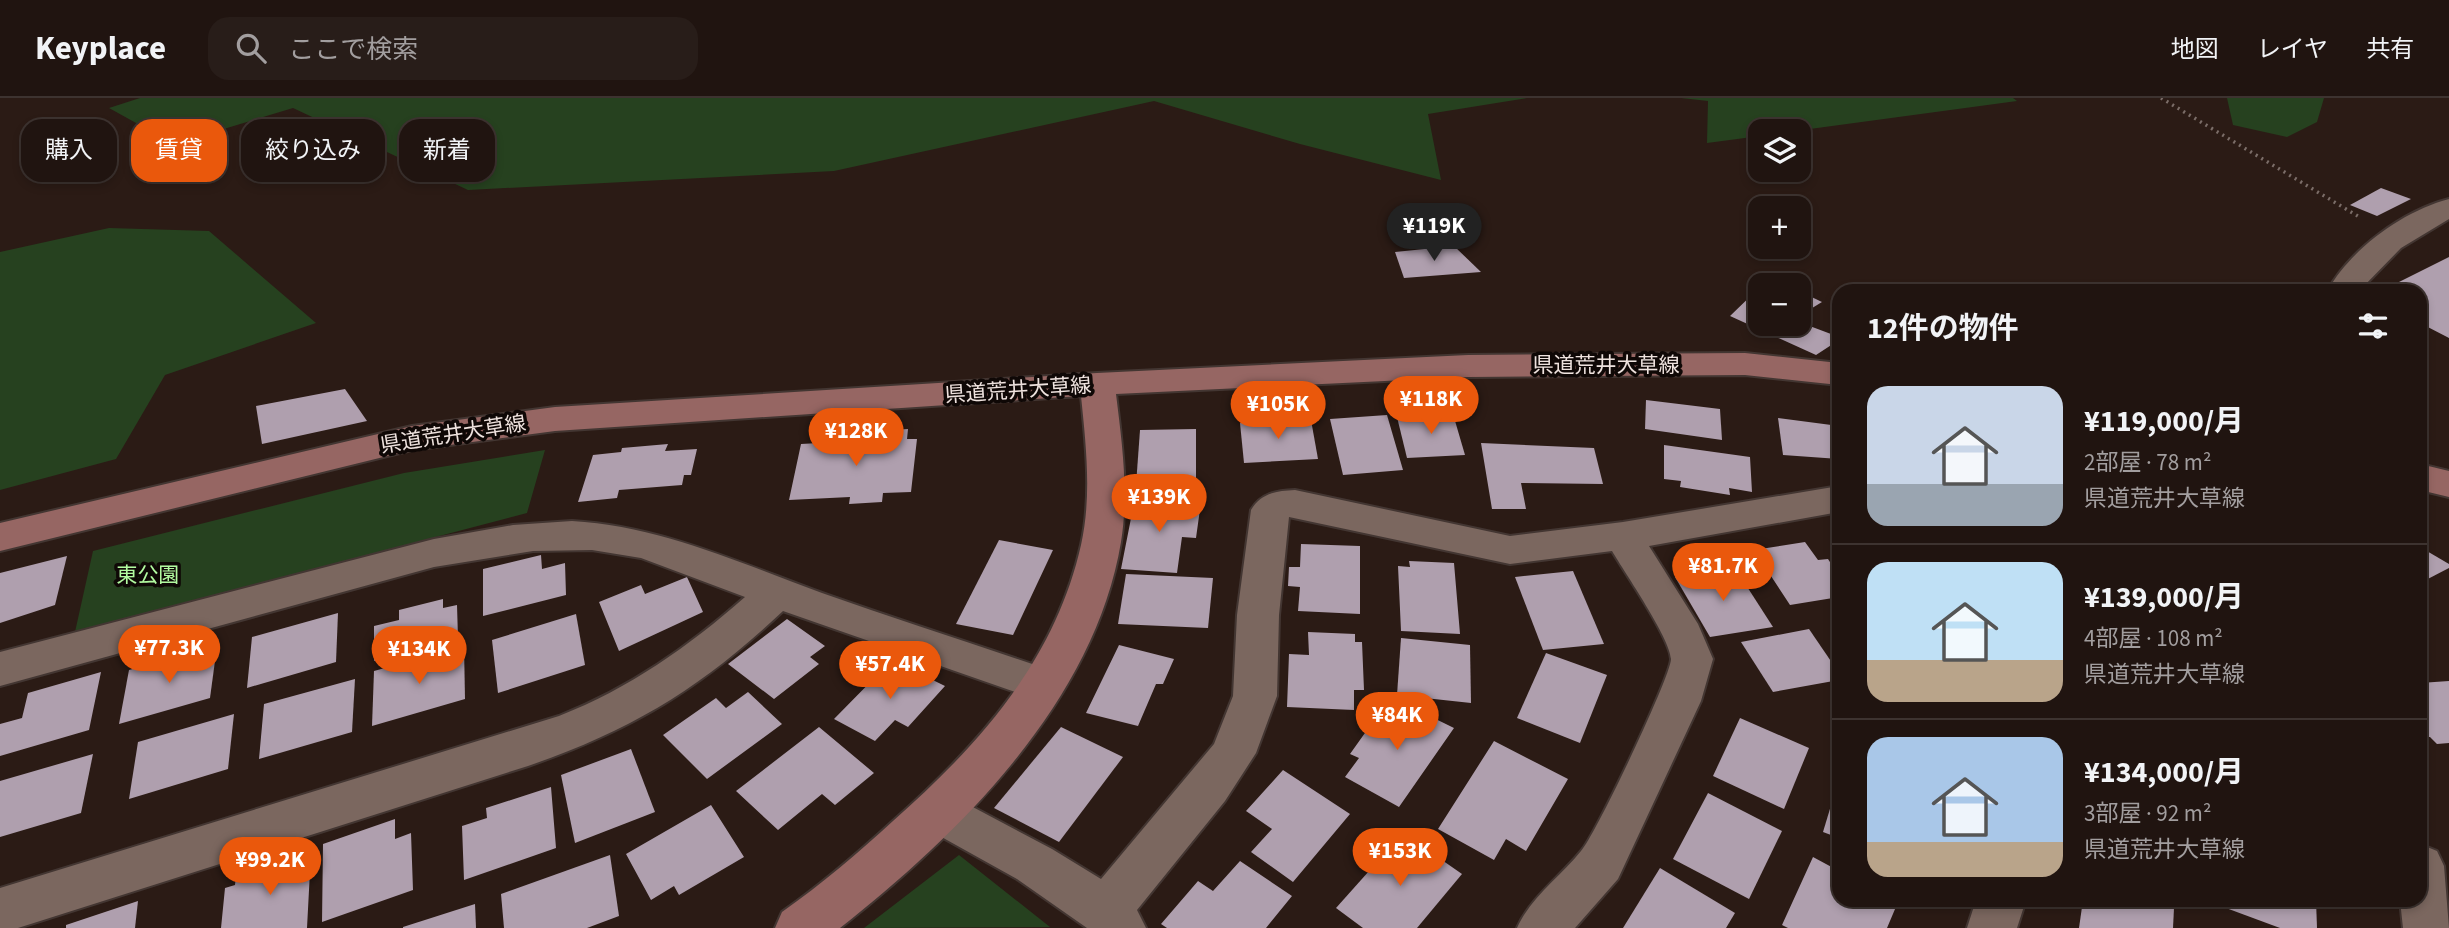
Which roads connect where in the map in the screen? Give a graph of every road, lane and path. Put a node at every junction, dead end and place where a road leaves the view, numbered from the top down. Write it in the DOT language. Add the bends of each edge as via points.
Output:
graph roads {
  1 [pos="2161,98"];
  2 [pos="2449,208"];
  3 [pos="2395,239"];
  4 [pos="2348,284"];
  5 [pos="1832,373"];
  6 [pos="1097,384"];
  7 [pos="2427,479"];
  8 [pos="2449,484"];
  9 [pos="1832,500"];
  10 [pos="1623,536"];
  11 [pos="0,537"];
  12 [pos="776,593"];
  13 [pos="0,669"];
  14 [pos="1044,685"];
  15 [pos="937,811"];
  16 [pos="1999,907"];
  17 [pos="2425,907"];
  18 [pos="16,914"];
  19 [pos="1114,919"];
  20 [pos="800,928"];
  21 [pos="1542,928"];
  22 [pos="1992,928"];
  23 [pos="2428,928"];
  1 -- 3 [label="path"];
  2 -- 3 [label="street" via="2417,221"];
  3 -- 4 [label="street" via="2362,264"];
  5 -- 6 [label="main road, 県道荒井大草線" via="1745,364 1468,366"];
  6 -- 11 [label="main road, 県道荒井大草線" via="555,419 412,438"];
  6 -- 14 [label="main road" via="1107,482 1101,543 1073,633"];
  7 -- 8 [label="main road"];
  9 -- 10 [label="street"];
  10 -- 19 [label="street" via="1510,550 1294,503 1270,510 1258,615 1255,696 1233,753"];
  10 -- 21 [label="street" via="1683,635 1692,659 1679,701 1601,864"];
  12 -- 13 [label="street" via="653,547 589,536 542,537 434,553"];
  12 -- 14 [label="street"];
  12 -- 18 [label="street" via="718,646 652,693 592,723"];
  14 -- 15 [label="main road" via="1010,737"];
  15 -- 19 [label="street" via="1032,864"];
  15 -- 20 [label="main road"];
  16 -- 22 [label="street"];
  17 -- 23 [label="street"];
}
